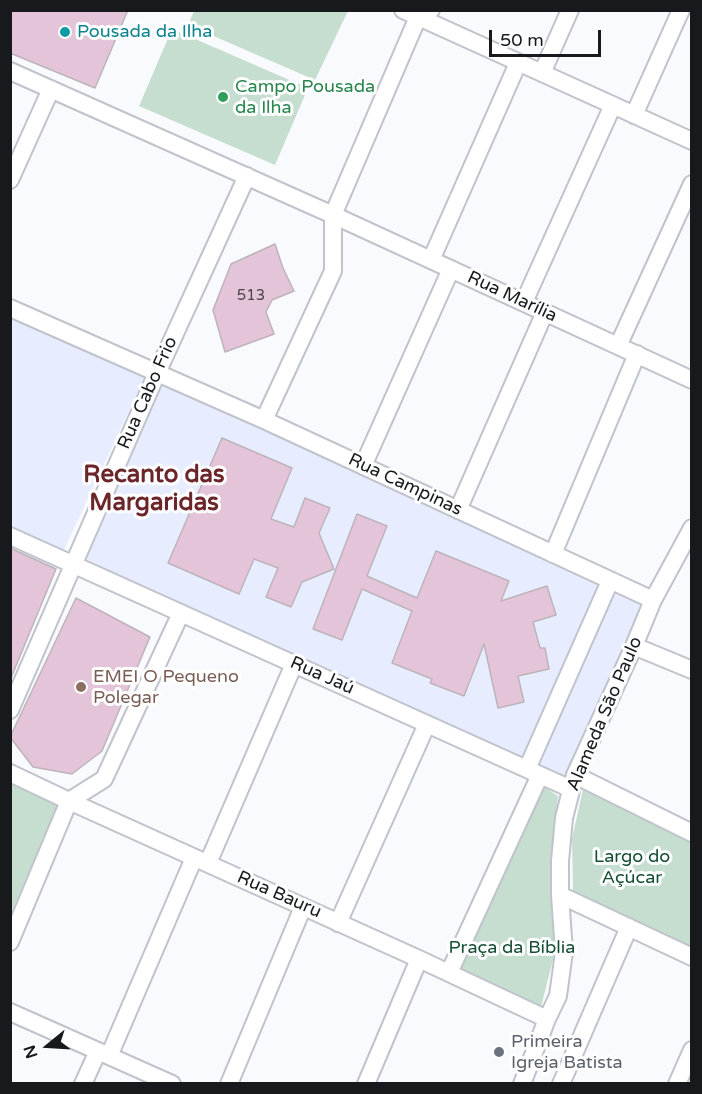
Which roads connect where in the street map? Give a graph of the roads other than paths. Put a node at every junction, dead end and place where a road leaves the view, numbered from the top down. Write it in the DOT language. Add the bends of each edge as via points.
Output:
graph roads {
  1 [pos="570,10"];
  2 [pos="681,10"];
  3 [pos="417,13"];
  4 [pos="518,63"];
  5 [pos="10,71"];
  6 [pos="542,73"];
  7 [pos="51,89"];
  8 [pos="613,105"];
  9 [pos="634,115"];
  10 [pos="692,141"];
  11 [pos="247,176"];
  12 [pos="10,180"];
  13 [pos="692,184"];
  14 [pos="333,215"];
  15 [pos="431,260"];
  16 [pos="451,269"];
  17 [pos="524,302"];
  18 [pos="10,308"];
  19 [pos="545,312"];
  20 [pos="618,346"];
  21 [pos="637,354"];
  22 [pos="156,373"];
  23 [pos="692,380"];
  24 [pos="264,420"];
  25 [pos="363,466"];
  26 [pos="458,510"];
  27 [pos="692,528"];
  28 [pos="10,536"];
  29 [pos="553,554"];
  30 [pos="74,564"];
  31 [pos="609,581"];
  32 [pos="652,600"];
  33 [pos="181,613"];
  34 [pos="634,646"];
  35 [pos="294,664"];
  36 [pos="692,670"];
  37 [pos="10,710"];
  38 [pos="427,724"];
  39 [pos="533,772"];
  40 [pos="10,773"];
  41 [pos="573,782"];
  42 [pos="69,801"];
  43 [pos="692,833"];
  44 [pos="201,861"];
  45 [pos="560,895"];
  46 [pos="303,907"];
  47 [pos="338,922"];
  48 [pos="629,927"];
  49 [pos="10,942"];
  50 [pos="692,957"];
  51 [pos="419,959"];
  52 [pos="449,973"];
  53 [pos="10,1012"];
  54 [pos="547,1019"];
  55 [pos="692,1050"];
  56 [pos="103,1053"];
  57 [pos="83,1083"];
  58 [pos="172,1083"];
  59 [pos="229,1083"];
  60 [pos="366,1083"];
  61 [pos="522,1083"];
  62 [pos="561,1083"];
  63 [pos="677,1083"];
  1 -- 6 [label="street"];
  2 -- 9 [label="street"];
  3 -- 4 [label="street"];
  3 -- 14 [label="street"];
  4 -- 6 [label="street"];
  4 -- 15 [label="street"];
  5 -- 7 [label="street, Rua Marília"];
  6 -- 8 [label="street"];
  7 -- 11 [label="street, Rua Marília"];
  7 -- 12 [label="street"];
  8 -- 9 [label="street"];
  8 -- 17 [label="street"];
  9 -- 10 [label="street"];
  11 -- 14 [label="street, Rua Marília"];
  11 -- 22 [label="street, Rua Cabo Frio"];
  13 -- 20 [label="street"];
  14 -- 15 [label="street, Rua Marília"];
  14 -- 24 [label="street" via="333,271"];
  15 -- 16 [label="street, Rua Marília"];
  16 -- 17 [label="street, Rua Marília"];
  16 -- 25 [label="street"];
  17 -- 19 [label="street, Rua Marília"];
  18 -- 22 [label="street, Rua Campinas"];
  19 -- 20 [label="street, Rua Marília"];
  19 -- 26 [label="street"];
  20 -- 21 [label="street, Rua Marília"];
  21 -- 23 [label="street, Rua Marília"];
  21 -- 29 [label="street"];
  22 -- 24 [label="street, Rua Campinas"];
  22 -- 30 [label="street, Rua Cabo Frio"];
  24 -- 25 [label="street, Rua Campinas"];
  25 -- 26 [label="street, Rua Campinas"];
  26 -- 29 [label="street, Rua Campinas"];
  27 -- 32 [label="street, Alameda São Paulo"];
  28 -- 30 [label="street, Rua Jaú"];
  29 -- 31 [label="street, Rua Campinas"];
  30 -- 33 [label="street, Rua Jaú"];
  30 -- 37 [label="street, Rua Cabo Frio"];
  31 -- 32 [label="street, Rua Campinas"];
  31 -- 39 [label="street"];
  32 -- 34 [label="street, Alameda São Paulo"];
  33 -- 35 [label="street, Rua Jaú"];
  33 -- 42 [label="street" via="104,779"];
  34 -- 36 [label="street"];
  34 -- 41 [label="street, Alameda São Paulo"];
  35 -- 38 [label="street, Rua Jaú"];
  35 -- 44 [label="street"];
  38 -- 39 [label="street, Rua Jaú"];
  38 -- 47 [label="street"];
  39 -- 41 [label="street, Rua Jaú"];
  39 -- 52 [label="street"];
  40 -- 42 [label="street, Rua Bauru"];
  41 -- 43 [label="street, Rua Jaú"];
  41 -- 45 [label="street, Alameda São Paulo" via="564,818"];
  42 -- 44 [label="street, Rua Bauru"];
  42 -- 49 [label="street"];
  44 -- 46 [label="street, Rua Bauru"];
  44 -- 56 [label="street"];
  45 -- 48 [label="street"];
  45 -- 54 [label="street, Alameda São Paulo" via="564,952 558,996"];
  46 -- 47 [label="street, Rua Bauru"];
  46 -- 59 [label="street"];
  47 -- 51 [label="street, Rua Bauru"];
  48 -- 50 [label="street"];
  48 -- 62 [label="street"];
  51 -- 52 [label="street, Rua Bauru"];
  51 -- 60 [label="street"];
  52 -- 54 [label="street, Rua Bauru"];
  53 -- 56 [label="street"];
  54 -- 61 [label="street, Alameda São Paulo"];
  55 -- 63 [label="street"];
  56 -- 57 [label="street"];
  56 -- 58 [label="street"];
}
